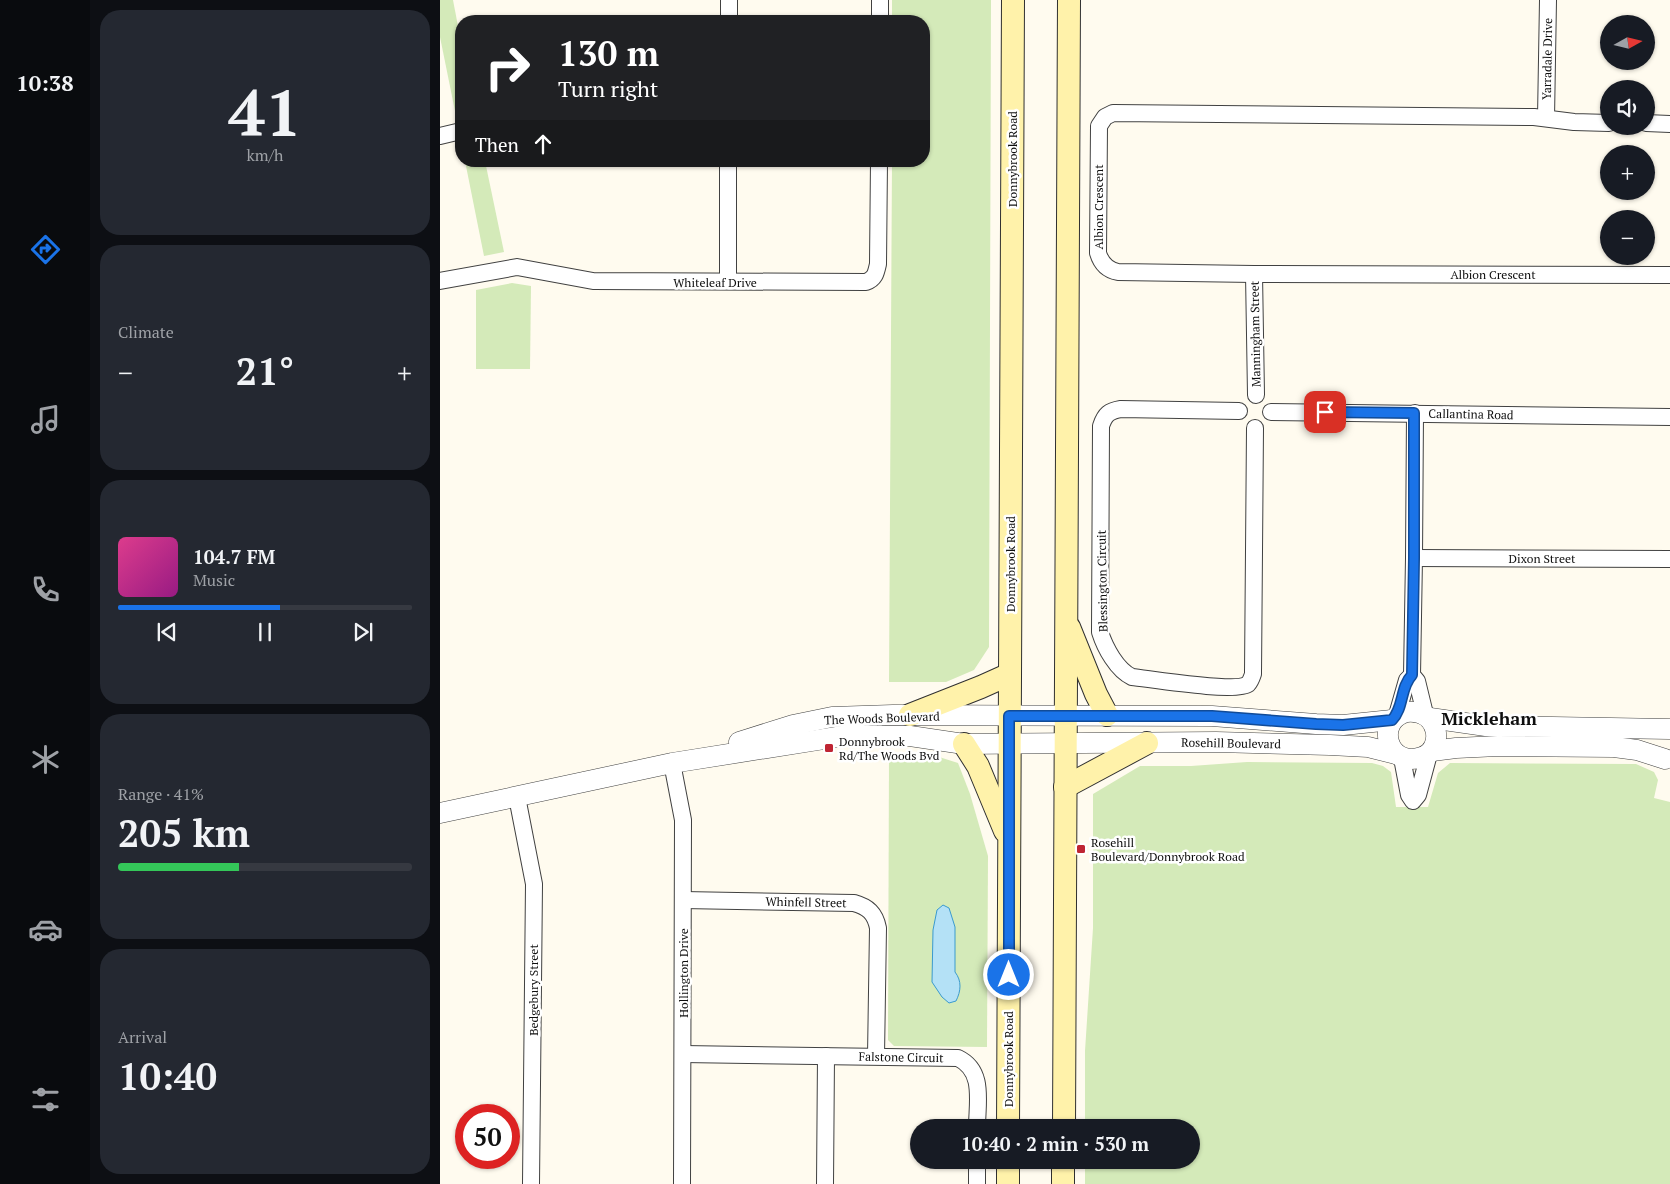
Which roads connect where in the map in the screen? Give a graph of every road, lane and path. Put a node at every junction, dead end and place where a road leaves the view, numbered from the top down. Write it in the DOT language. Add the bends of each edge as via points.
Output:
graph roads {
  1 [pos="729,0"];
  2 [pos="880,0"];
  3 [pos="1013,0"];
  4 [pos="1069,0"];
  5 [pos="1548,0"];
  6 [pos="729,15"];
  7 [pos="880,15"];
  8 [pos="1546,118"];
  9 [pos="1600,123"];
  10 [pos="1655,124"];
  11 [pos="1670,124"];
  12 [pos="455,132"];
  13 [pos="440,136"];
  14 [pos="728,167"];
  15 [pos="879,167"];
  16 [pos="1254,274"];
  17 [pos="1670,275"];
  18 [pos="440,281"];
  19 [pos="728,281"];
  20 [pos="1256,395"];
  21 [pos="1238,411"];
  22 [pos="1271,412"];
  23 [pos="1414,413"];
  24 [pos="1670,417"];
  25 [pos="1255,428"];
  26 [pos="1414,558"];
  27 [pos="1670,559"];
  28 [pos="1065,616"];
  29 [pos="1010,674"];
  30 [pos="1412,675"];
  31 [pos="910,715"];
  32 [pos="1107,715"];
  33 [pos="1009,716"];
  34 [pos="1065,716"];
  35 [pos="1428,716"];
  36 [pos="1394,718"];
  37 [pos="1670,729"];
  38 [pos="1009,743"];
  39 [pos="1065,743"];
  40 [pos="1147,743"];
  41 [pos="964,744"];
  42 [pos="1431,753"];
  43 [pos="1398,756"];
  44 [pos="672,763"];
  45 [pos="1667,763"];
  46 [pos="1064,786"];
  47 [pos="517,797"];
  48 [pos="440,813"];
  49 [pos="1009,841"];
  50 [pos="683,900"];
  51 [pos="683,1054"];
  52 [pos="826,1056"];
  53 [pos="876,1056"];
  54 [pos="977,1119"];
  55 [pos="1008,1119"];
  56 [pos="1064,1119"];
  57 [pos="977,1169"];
  58 [pos="1008,1169"];
  59 [pos="1064,1169"];
  60 [pos="532,1184"];
  61 [pos="682,1184"];
  62 [pos="825,1184"];
  63 [pos="977,1184"];
  64 [pos="1008,1184"];
  65 [pos="1063,1184"];
  1 -- 6 [label="street"];
  2 -- 7 [label="street"];
  3 -- 29 [label="main road, Donnybrook Road"];
  4 -- 28 [label="main road"];
  5 -- 8 [label="street, Yarradale Drive"];
  8 -- 9 [label="street, Albion Crescent"];
  8 -- 16 [label="street, Albion Crescent" via="1113,113 1103,119 1098,132 1098,253 1103,264 1118,272"];
  10 -- 11 [label="street"];
  12 -- 13 [label="street"];
  14 -- 19 [label="street"];
  15 -- 19 [label="street, Whiteleaf Drive" via="878,264 872,280 857,283"];
  16 -- 17 [label="street, Albion Crescent"];
  16 -- 20 [label="street, Manningham Street"];
  18 -- 19 [label="street, Whiteleaf Drive" via="516,267 593,281"];
  20 -- 21 [label="street" via="1242,401"];
  20 -- 22 [label="street" via="1267,400"];
  21 -- 25 [label="street" via="1242,422"];
  21 -- 25 [label="street, Blessington Circuit" via="1121,409 1107,413 1104,418 1101,426 1100,632 1120,670 1127,675 1226,687 1244,685 1251,679"];
  22 -- 23 [label="street, Callantina Road"];
  22 -- 25 [label="street" via="1265,424"];
  23 -- 24 [label="street, Callantina Road"];
  23 -- 26 [label="street"];
  26 -- 27 [label="street, Dixon Street"];
  26 -- 30 [label="street"];
  28 -- 32 [label="main road"];
  28 -- 34 [label="main road"];
  29 -- 31 [label="main road"];
  29 -- 33 [label="main road, Donnybrook Road"];
  30 -- 35 [label="street"];
  30 -- 36 [label="street" via="1407,680"];
  31 -- 33 [label="street, The Woods Boulevard"];
  31 -- 44 [label="street, The Woods Boulevard" via="832,717 793,725"];
  32 -- 34 [label="street, Rosehill Boulevard"];
  32 -- 36 [label="street, Rosehill Boulevard" via="1212,716 1334,725"];
  33 -- 34 [label="street, The Woods Boulevard"];
  33 -- 38 [label="main road, Donnybrook Road"];
  34 -- 39 [label="main road"];
  35 -- 36 [label="street" via="1413,711"];
  35 -- 37 [label="street" via="1486,726"];
  35 -- 42 [label="street" via="1434,724 1436,736"];
  36 -- 43 [label="street" via="1388,739"];
  37 -- 45 [label="street" via="1665,738"];
  38 -- 39 [label="street, The Woods Boulevard"];
  38 -- 41 [label="street, The Woods Boulevard"];
  38 -- 49 [label="main road, Donnybrook Road"];
  39 -- 40 [label="street, Rosehill Boulevard"];
  39 -- 46 [label="main road"];
  40 -- 43 [label="street, Rosehill Boulevard" via="1339,745 1368,747"];
  40 -- 46 [label="main road"];
  41 -- 44 [label="street, The Woods Boulevard" via="910,736 843,736"];
  41 -- 49 [label="main road" via="978,766"];
  42 -- 43 [label="street" via="1417,758"];
  42 -- 43 [label="street" via="1418,795 1413,801 1408,795 1406,775"];
  42 -- 45 [label="street" via="1498,746 1614,747 1637,750"];
  44 -- 47 [label="street, The Woods Boulevard"];
  44 -- 50 [label="street, Hollington Drive" via="683,820"];
  46 -- 56 [label="main road"];
  47 -- 48 [label="street, The Woods Boulevard"];
  47 -- 60 [label="street, Bedgebury Street" via="534,884"];
  49 -- 55 [label="main road, Donnybrook Road"];
  50 -- 51 [label="street, Hollington Drive"];
  50 -- 53 [label="street, Whinfell Street" via="854,903 870,910 878,928"];
  51 -- 52 [label="street, Falstone Circuit"];
  51 -- 61 [label="street, Hollington Drive"];
  52 -- 53 [label="street, Falstone Circuit"];
  52 -- 62 [label="street"];
  53 -- 54 [label="street, Falstone Circuit" via="950,1057 967,1063 977,1080"];
  57 -- 63 [label="street"];
  58 -- 64 [label="main road"];
  59 -- 65 [label="main road"];
}
